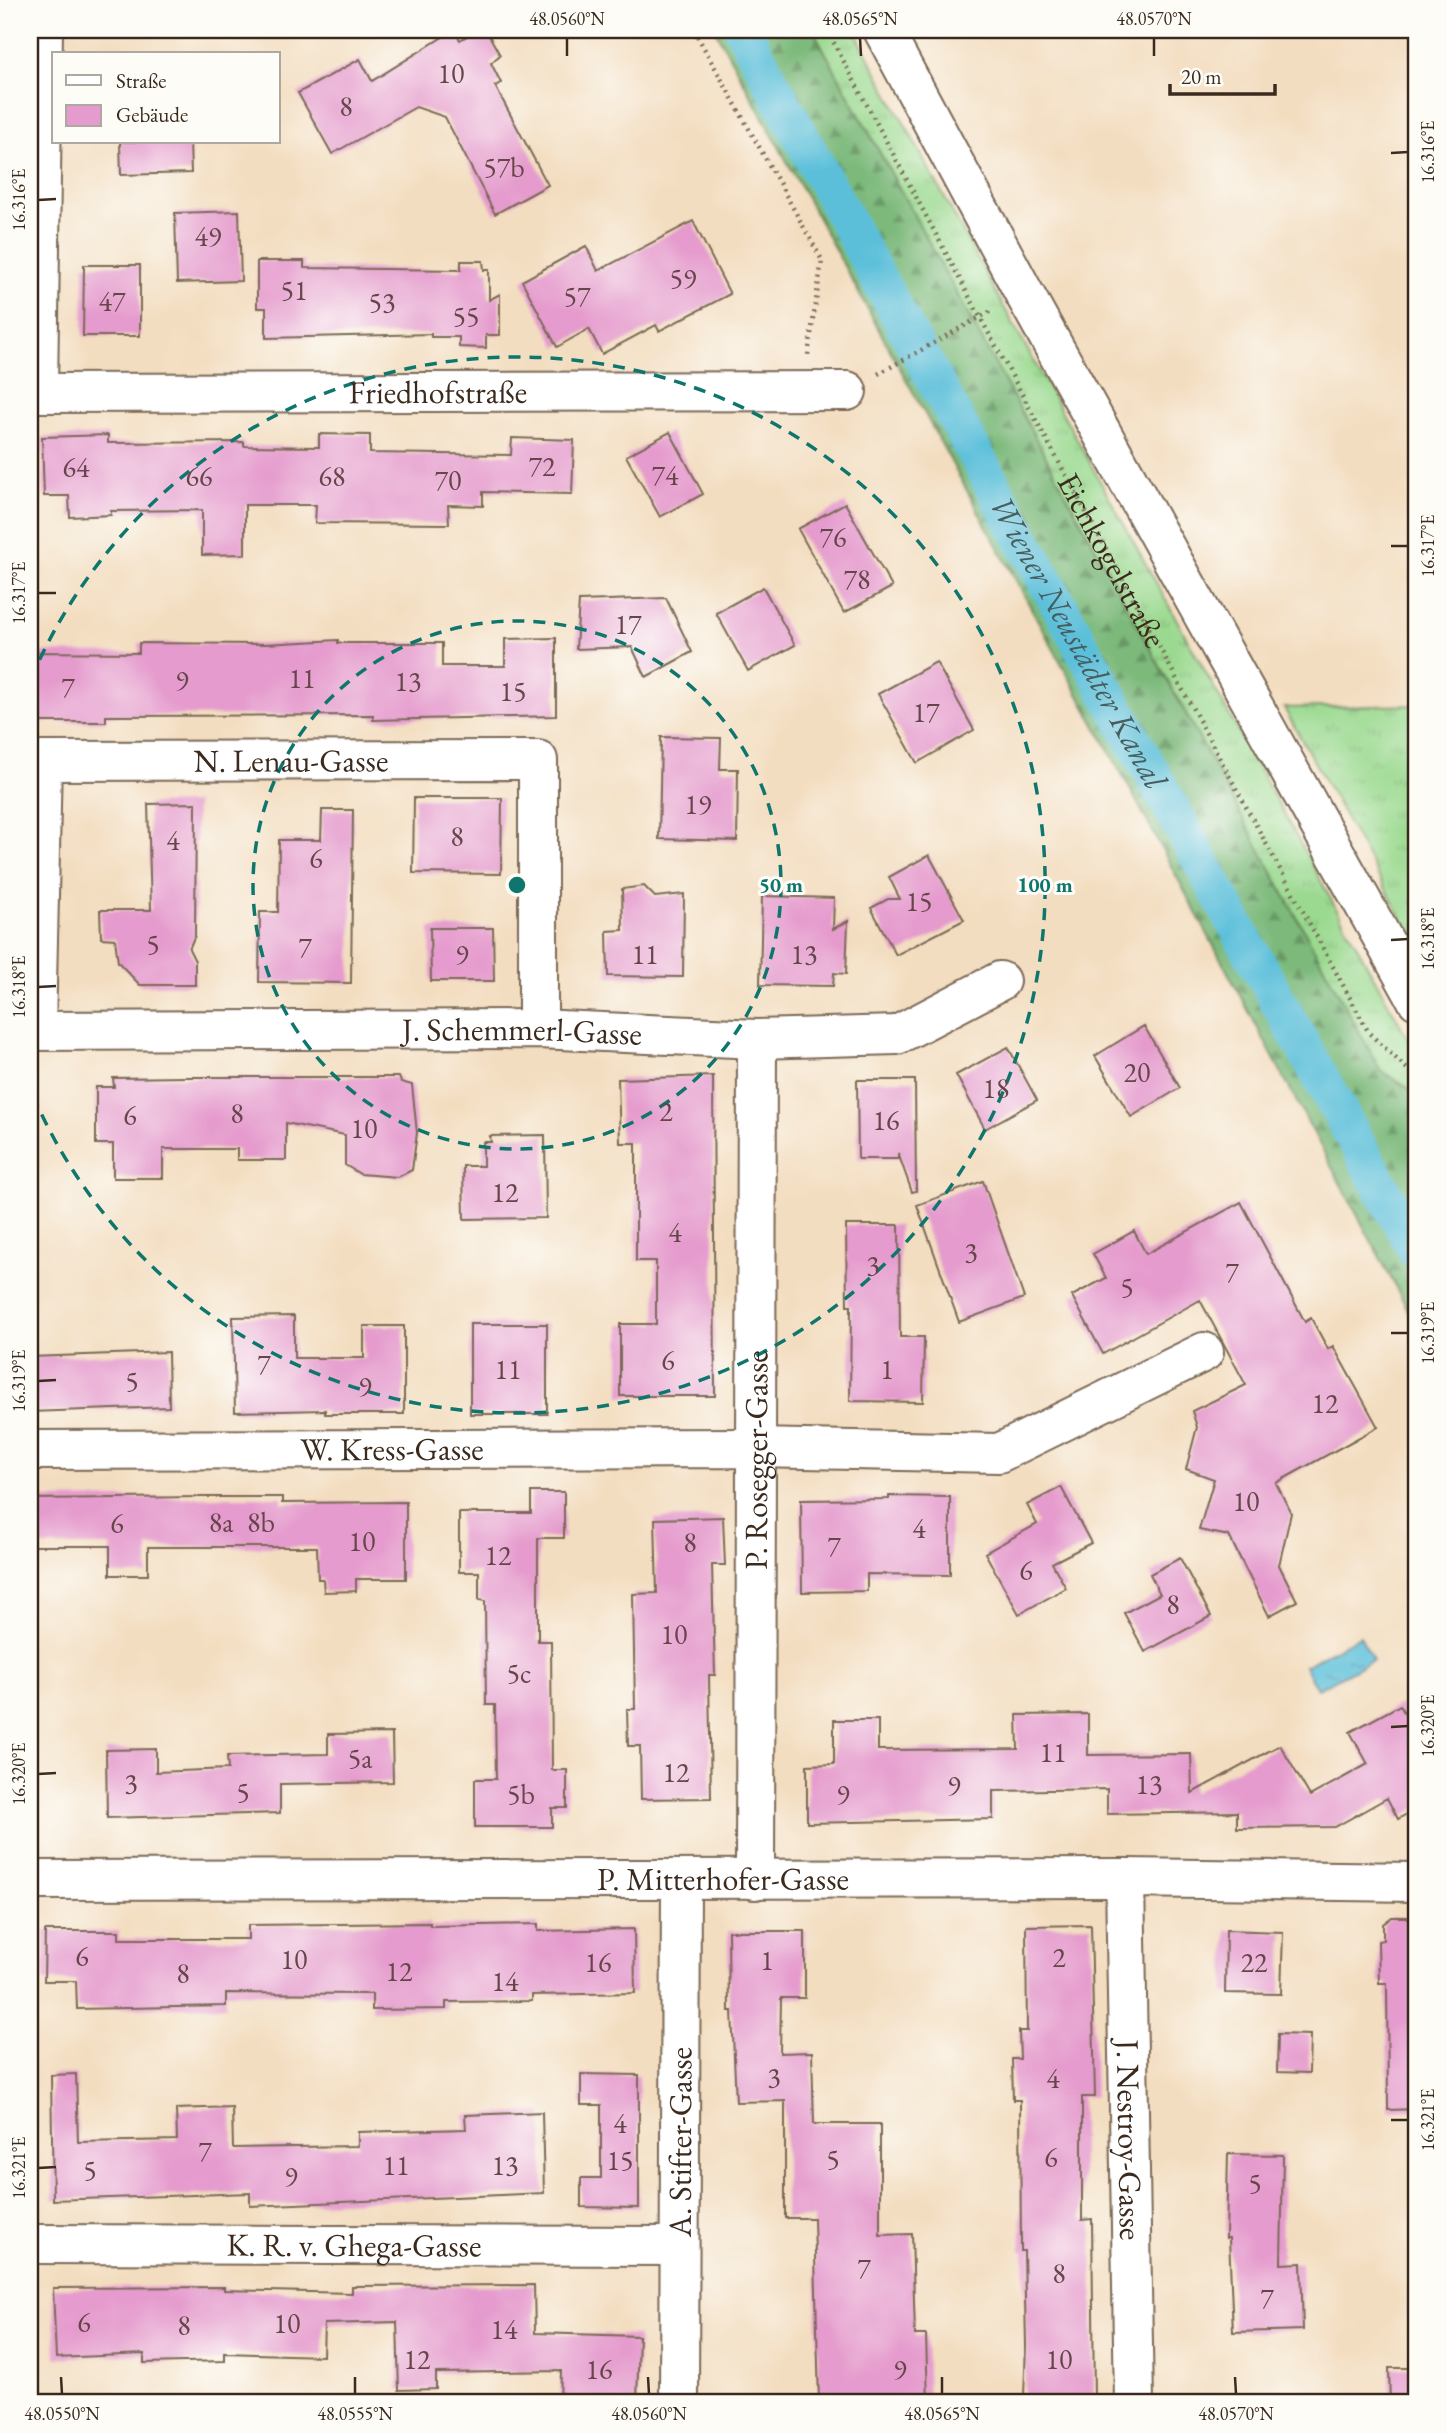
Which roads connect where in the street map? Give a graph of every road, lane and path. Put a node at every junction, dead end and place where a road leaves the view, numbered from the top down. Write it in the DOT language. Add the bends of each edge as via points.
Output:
graph roads {
  1 [pos="43,30"];
  2 [pos="694,30"];
  3 [pos="827,30"];
  4 [pos="883,30"];
  5 [pos="980,317"];
  6 [pos="881,372"];
  7 [pos="803,390"];
  8 [pos="847,391"];
  9 [pos="34,392"];
  10 [pos="1000,981"];
  11 [pos="1417,1000"];
  12 [pos="538,1029"];
  13 [pos="33,1030"];
  14 [pos="757,1039"];
  15 [pos="1417,1078"];
  16 [pos="1204,1352"];
  17 [pos="755,1448"];
  18 [pos="30,1450"];
  19 [pos="1125,1878"];
  20 [pos="755,1880"];
  21 [pos="30,1881"];
  22 [pos="681,1881"];
  23 [pos="1417,1882"];
  24 [pos="30,2244"];
  25 [pos="678,2246"];
  26 [pos="679,2403"];
  27 [pos="1134,2403"];
  1 -- 9 [label="street"];
  2 -- 7 [label="path" via="821,260"];
  3 -- 5 [label="path, Eichkogelstraße"];
  4 -- 11 [label="street, Eichkogelstraße"];
  5 -- 6 [label="path"];
  5 -- 15 [label="path, Eichkogelstraße" via="1369,1033"];
  7 -- 8 [label="street, Friedhofstraße"];
  7 -- 9 [label="street, Friedhofstraße"];
  10 -- 14 [label="street, J. Schemmerl-Gasse" via="897,1035"];
  12 -- 13 [label="street, J. Schemmerl-Gasse"];
  12 -- 13 [label="street, N. Lenau-Gasse" via="538,760 42,761"];
  12 -- 14 [label="street, J. Schemmerl-Gasse"];
  14 -- 17 [label="street, P. Rosegger-Gasse"];
  16 -- 17 [label="street, W. Kress-Gasse" via="999,1453"];
  17 -- 18 [label="street, W. Kress-Gasse"];
  17 -- 20 [label="street, P. Rosegger-Gasse"];
  19 -- 20 [label="street, P. Mitterhofer-Gasse"];
  19 -- 23 [label="street, P. Mitterhofer-Gasse"];
  19 -- 27 [label="street, J. Nestroy-Gasse"];
  20 -- 22 [label="street, P. Mitterhofer-Gasse"];
  21 -- 22 [label="street, P. Mitterhofer-Gasse"];
  22 -- 25 [label="street, A. Stifter-Gasse"];
  24 -- 25 [label="street, K. R. v. Ghega-Gasse"];
  25 -- 26 [label="street, A. Stifter-Gasse"];
}
